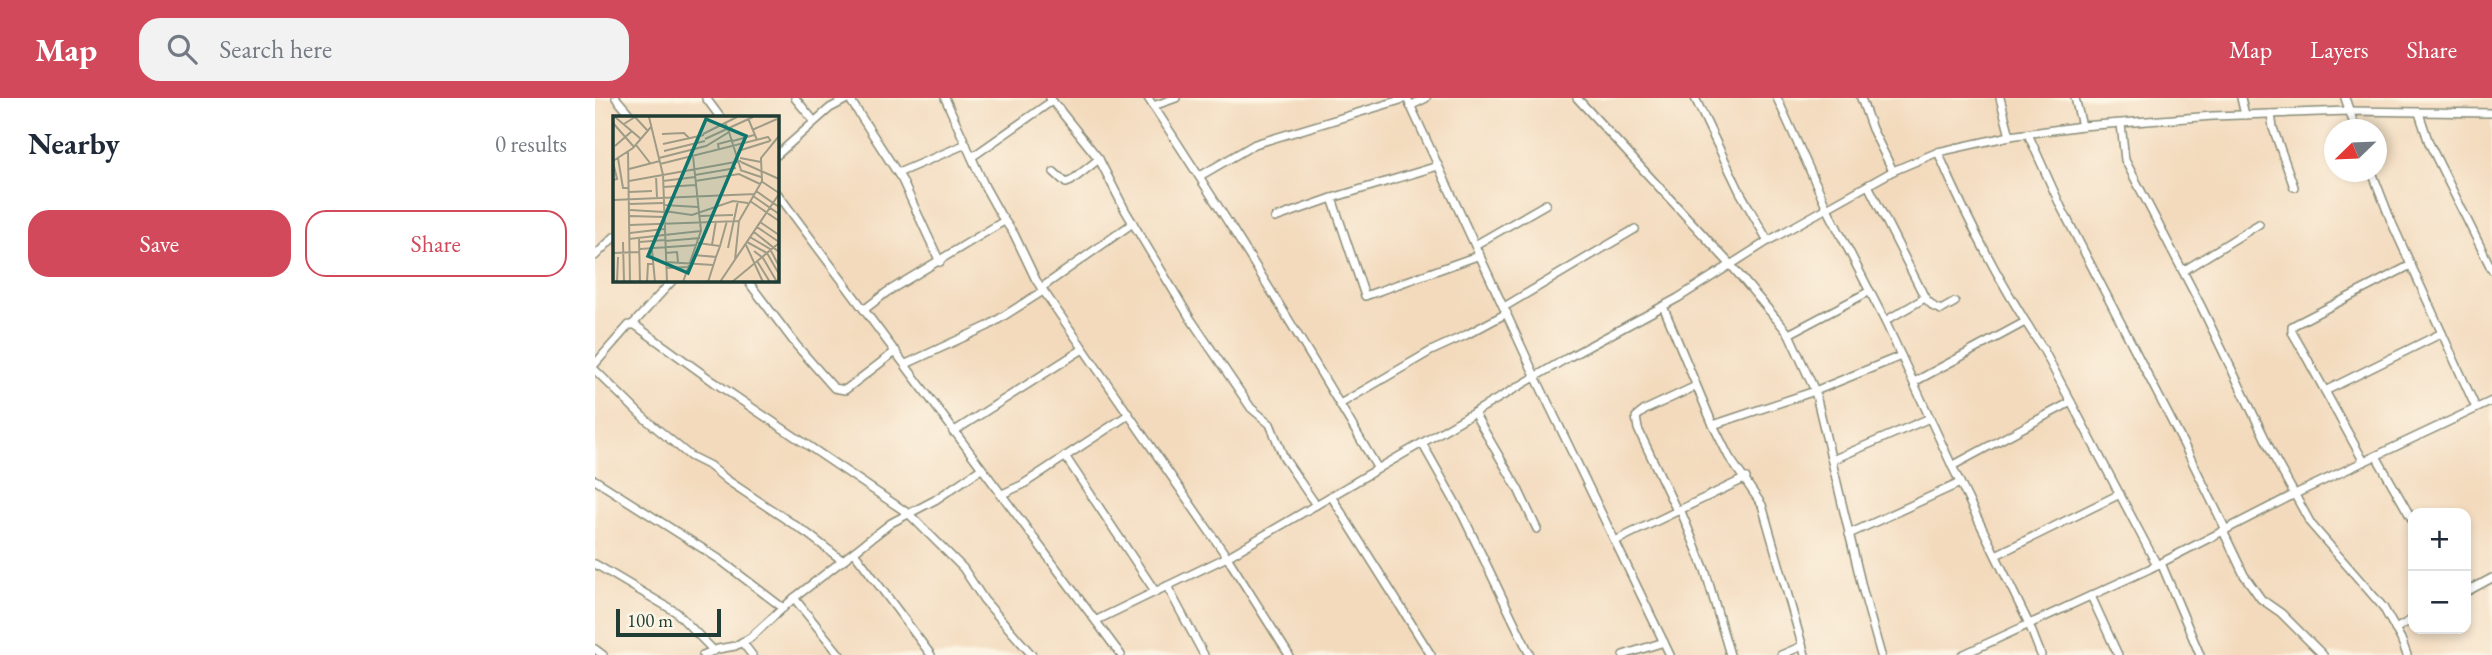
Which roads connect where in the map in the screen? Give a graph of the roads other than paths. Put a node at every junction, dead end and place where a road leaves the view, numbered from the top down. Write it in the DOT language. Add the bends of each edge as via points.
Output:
graph roads {
  1 [pos="616,98"];
  2 [pos="706,98"];
  3 [pos="795,98"];
  4 [pos="849,98"];
  5 [pos="945,98"];
  6 [pos="1148,98"];
  7 [pos="1177,98"];
  8 [pos="1426,98"];
  9 [pos="1577,98"];
  10 [pos="1695,98"];
  11 [pos="1777,98"];
  12 [pos="1860,98"];
  13 [pos="2000,98"];
  14 [pos="2075,98"];
  15 [pos="2241,98"];
  16 [pos="2345,98"];
  17 [pos="1051,100"];
  18 [pos="1408,101"];
  19 [pos="1153,106"];
  20 [pos="2349,111"];
  21 [pos="2419,113"];
  22 [pos="2492,113"];
  23 [pos="2271,114"];
  24 [pos="2245,115"];
  25 [pos="631,116"];
  26 [pos="719,116"];
  27 [pos="2352,119"];
  28 [pos="814,121"];
  29 [pos="2121,124"];
  30 [pos="2082,127"];
  31 [pos="2028,134"];
  32 [pos="2010,136"];
  33 [pos="966,144"];
  34 [pos="1938,152"];
  35 [pos="779,153"];
  36 [pos="972,157"];
  37 [pos="1099,159"];
  38 [pos="1438,166"];
  39 [pos="1893,171"];
  40 [pos="1054,172"];
  41 [pos="898,173"];
  42 [pos="1200,176"];
  43 [pos="2376,182"];
  44 [pos="1868,185"];
  45 [pos="2294,187"];
  46 [pos="779,196"];
  47 [pos="1332,198"];
  48 [pos="1546,204"];
  49 [pos="1828,208"];
  50 [pos="1275,218"];
  51 [pos="1005,221"];
  52 [pos="1133,223"];
  53 [pos="2259,225"];
  54 [pos="1635,229"];
  55 [pos="613,238"];
  56 [pos="1768,241"];
  57 [pos="1475,245"];
  58 [pos="1480,255"];
  59 [pos="595,256"];
  60 [pos="940,262"];
  61 [pos="1730,264"];
  62 [pos="2411,265"];
  63 [pos="2492,270"];
  64 [pos="2183,271"];
  65 [pos="671,282"];
  66 [pos="749,282"];
  67 [pos="1042,289"];
  68 [pos="1870,291"];
  69 [pos="1924,298"];
  70 [pos="1955,302"];
  71 [pos="1663,306"];
  72 [pos="865,309"];
  73 [pos="1505,310"];
  74 [pos="1885,321"];
  75 [pos="2025,322"];
  76 [pos="633,324"];
  77 [pos="2442,333"];
  78 [pos="1789,334"];
  79 [pos="1083,349"];
  80 [pos="896,351"];
  81 [pos="1901,356"];
  82 [pos="595,364"];
  83 [pos="906,364"];
  84 [pos="595,370"];
  85 [pos="1536,378"];
  86 [pos="1914,382"];
  87 [pos="1696,386"];
  88 [pos="1815,391"];
  89 [pos="2325,391"];
  90 [pos="2492,401"];
  91 [pos="2071,402"];
  92 [pos="1340,404"];
  93 [pos="2476,408"];
  94 [pos="1474,413"];
  95 [pos="1128,415"];
  96 [pos="1930,418"];
  97 [pos="1713,425"];
  98 [pos="953,432"];
  99 [pos="1422,443"];
  100 [pos="1065,456"];
  101 [pos="2376,456"];
  102 [pos="1832,460"];
  103 [pos="2364,462"];
  104 [pos="1952,466"];
  105 [pos="981,468"];
  106 [pos="1378,469"];
  107 [pos="1746,478"];
  108 [pos="595,480"];
  109 [pos="1960,483"];
  110 [pos="2295,494"];
  111 [pos="1000,495"];
  112 [pos="2120,495"];
  113 [pos="1331,496"];
  114 [pos="1316,505"];
  115 [pos="1679,510"];
  116 [pos="2408,512"];
  117 [pos="909,514"];
  118 [pos="1537,529"];
  119 [pos="2225,531"];
  120 [pos="1849,534"];
  121 [pos="1615,541"];
  122 [pos="855,552"];
  123 [pos="1996,555"];
  124 [pos="1227,557"];
  125 [pos="843,561"];
  126 [pos="595,564"];
  127 [pos="2159,564"];
  128 [pos="2492,578"];
  129 [pos="1167,586"];
  130 [pos="2471,589"];
  131 [pos="1155,592"];
  132 [pos="2091,596"];
  133 [pos="794,598"];
  134 [pos="783,608"];
  135 [pos="1097,620"];
  136 [pos="2408,622"];
  137 [pos="2029,624"];
  138 [pos="2395,629"];
  139 [pos="743,642"];
  140 [pos="1664,642"];
  141 [pos="1802,646"];
  142 [pos="595,649"];
  143 [pos="714,651"];
  144 [pos="603,655"];
  145 [pos="703,655"];
  146 [pos="752,655"];
  147 [pos="840,655"];
  148 [pos="931,655"];
  149 [pos="1032,655"];
  150 [pos="1121,655"];
  151 [pos="1204,655"];
  152 [pos="1289,655"];
  153 [pos="1431,655"];
  154 [pos="1530,655"];
  155 [pos="1623,655"];
  156 [pos="1670,655"];
  157 [pos="1730,655"];
  158 [pos="1781,655"];
  159 [pos="1804,655"];
  160 [pos="1881,655"];
  161 [pos="1962,655"];
  162 [pos="2041,655"];
  163 [pos="2118,655"];
  164 [pos="2200,655"];
  165 [pos="2323,655"];
  166 [pos="2407,655"];
  1 -- 25 [label="street"];
  2 -- 26 [label="street"];
  3 -- 28 [label="street"];
  4 -- 28 [label="street"];
  4 -- 41 [label="street"];
  5 -- 33 [label="street"];
  6 -- 19 [label="street"];
  7 -- 19 [label="street"];
  8 -- 18 [label="street"];
  9 -- 61 [label="street"];
  10 -- 56 [label="street"];
  11 -- 49 [label="street"];
  12 -- 39 [label="street"];
  13 -- 32 [label="street"];
  14 -- 30 [label="street"];
  15 -- 24 [label="street"];
  16 -- 20 [label="street"];
  17 -- 36 [label="street"];
  17 -- 37 [label="street"];
  18 -- 38 [label="street"];
  18 -- 42 [label="street" via="1255,144"];
  19 -- 42 [label="street"];
  20 -- 21 [label="street"];
  20 -- 23 [label="street"];
  20 -- 27 [label="street"];
  21 -- 22 [label="street"];
  21 -- 63 [label="street" via="2429,143"];
  23 -- 24 [label="street"];
  23 -- 45 [label="street"];
  24 -- 29 [label="street"];
  28 -- 35 [label="street"];
  29 -- 30 [label="street"];
  29 -- 64 [label="street" via="2126,160"];
  30 -- 31 [label="street"];
  31 -- 32 [label="street"];
  31 -- 119 [label="street"];
  32 -- 34 [label="street"];
  33 -- 36 [label="street"];
  33 -- 41 [label="street"];
  34 -- 39 [label="street"];
  34 -- 75 [label="street"];
  36 -- 51 [label="street"];
  37 -- 40 [label="street" via="1066,183"];
  37 -- 52 [label="street"];
  38 -- 47 [label="street"];
  38 -- 57 [label="street"];
  39 -- 44 [label="street"];
  41 -- 60 [label="street"];
  42 -- 92 [label="street"];
  43 -- 62 [label="street"];
  44 -- 49 [label="street"];
  44 -- 69 [label="street"];
  46 -- 72 [label="street"];
  47 -- 50 [label="street"];
  47 -- 58 [label="street" via="1365,296"];
  48 -- 57 [label="street"];
  49 -- 56 [label="street"];
  49 -- 68 [label="street"];
  51 -- 60 [label="street"];
  51 -- 67 [label="street"];
  52 -- 67 [label="street"];
  52 -- 114 [label="street" via="1190,318 1251,408 1269,424 1284,458"];
  53 -- 64 [label="street"];
  54 -- 73 [label="street"];
  55 -- 59 [label="street"];
  56 -- 61 [label="street"];
  57 -- 58 [label="street"];
  58 -- 73 [label="street"];
  60 -- 72 [label="street"];
  61 -- 71 [label="street"];
  61 -- 78 [label="street"];
  62 -- 77 [label="street"];
  62 -- 89 [label="street" via="2292,327"];
  64 -- 110 [label="street"];
  65 -- 76 [label="street"];
  66 -- 80 [label="street" via="834,388 845,390"];
  67 -- 79 [label="street"];
  67 -- 83 [label="street" via="988,326"];
  68 -- 74 [label="street"];
  68 -- 78 [label="street"];
  69 -- 70 [label="street" via="1941,310"];
  69 -- 74 [label="street"];
  71 -- 85 [label="street"];
  71 -- 87 [label="street"];
  72 -- 80 [label="street"];
  73 -- 85 [label="street"];
  73 -- 92 [label="street"];
  74 -- 81 [label="street"];
  75 -- 86 [label="street"];
  75 -- 91 [label="street"];
  76 -- 82 [label="street"];
  76 -- 117 [label="street"];
  77 -- 89 [label="street"];
  77 -- 93 [label="street"];
  78 -- 88 [label="street"];
  79 -- 95 [label="street"];
  79 -- 98 [label="street"];
  80 -- 83 [label="street"];
  81 -- 86 [label="street"];
  81 -- 88 [label="street"];
  83 -- 98 [label="street"];
  84 -- 125 [label="street" via="691,456"];
  85 -- 94 [label="street"];
  85 -- 121 [label="street"];
  86 -- 96 [label="street"];
  87 -- 97 [label="street"];
  87 -- 115 [label="street" via="1636,417"];
  88 -- 97 [label="street"];
  88 -- 102 [label="street"];
  89 -- 103 [label="street"];
  90 -- 93 [label="street"];
  91 -- 104 [label="street"];
  91 -- 112 [label="street"];
  92 -- 106 [label="street"];
  93 -- 101 [label="street"];
  94 -- 99 [label="street"];
  94 -- 118 [label="street"];
  95 -- 100 [label="street"];
  95 -- 124 [label="street"];
  96 -- 102 [label="street"];
  96 -- 104 [label="street"];
  97 -- 107 [label="street"];
  98 -- 105 [label="street"];
  99 -- 106 [label="street"];
  99 -- 154 [label="street"];
  100 -- 111 [label="street"];
  100 -- 131 [label="street"];
  101 -- 103 [label="street"];
  101 -- 116 [label="street"];
  102 -- 120 [label="street"];
  103 -- 110 [label="street"];
  104 -- 109 [label="street"];
  105 -- 111 [label="street"];
  105 -- 117 [label="street"];
  106 -- 113 [label="street"];
  107 -- 115 [label="street"];
  107 -- 141 [label="street" via="1762,505"];
  108 -- 134 [label="street" via="719,559"];
  109 -- 120 [label="street"];
  109 -- 123 [label="street"];
  110 -- 119 [label="street"];
  110 -- 138 [label="street" via="2311,524 2383,607"];
  111 -- 135 [label="street"];
  112 -- 123 [label="street"];
  112 -- 127 [label="street"];
  113 -- 114 [label="street"];
  113 -- 153 [label="street"];
  114 -- 124 [label="street"];
  115 -- 121 [label="street"];
  115 -- 157 [label="street" via="1705,570"];
  117 -- 122 [label="street"];
  117 -- 149 [label="street" via="963,568"];
  119 -- 127 [label="street"];
  119 -- 165 [label="street" via="2244,575 2261,599"];
  120 -- 160 [label="street"];
  121 -- 140 [label="street"];
  122 -- 125 [label="street"];
  122 -- 148 [label="street"];
  123 -- 137 [label="street"];
  124 -- 129 [label="street"];
  124 -- 152 [label="street"];
  125 -- 133 [label="street"];
  126 -- 143 [label="street" via="676,612"];
  127 -- 132 [label="street"];
  127 -- 164 [label="street"];
  128 -- 130 [label="street"];
  129 -- 131 [label="street"];
  129 -- 151 [label="street"];
  131 -- 135 [label="street"];
  132 -- 137 [label="street"];
  132 -- 163 [label="street"];
  133 -- 134 [label="street"];
  133 -- 147 [label="street"];
  134 -- 139 [label="street"];
  135 -- 150 [label="street"];
  136 -- 138 [label="street"];
  137 -- 161 [label="street"];
  137 -- 162 [label="street"];
  138 -- 166 [label="street"];
  139 -- 143 [label="street"];
  139 -- 146 [label="street"];
  140 -- 155 [label="street"];
  140 -- 156 [label="street"];
  141 -- 158 [label="street"];
  141 -- 159 [label="street"];
  142 -- 144 [label="street"];
  143 -- 145 [label="street"];
}
